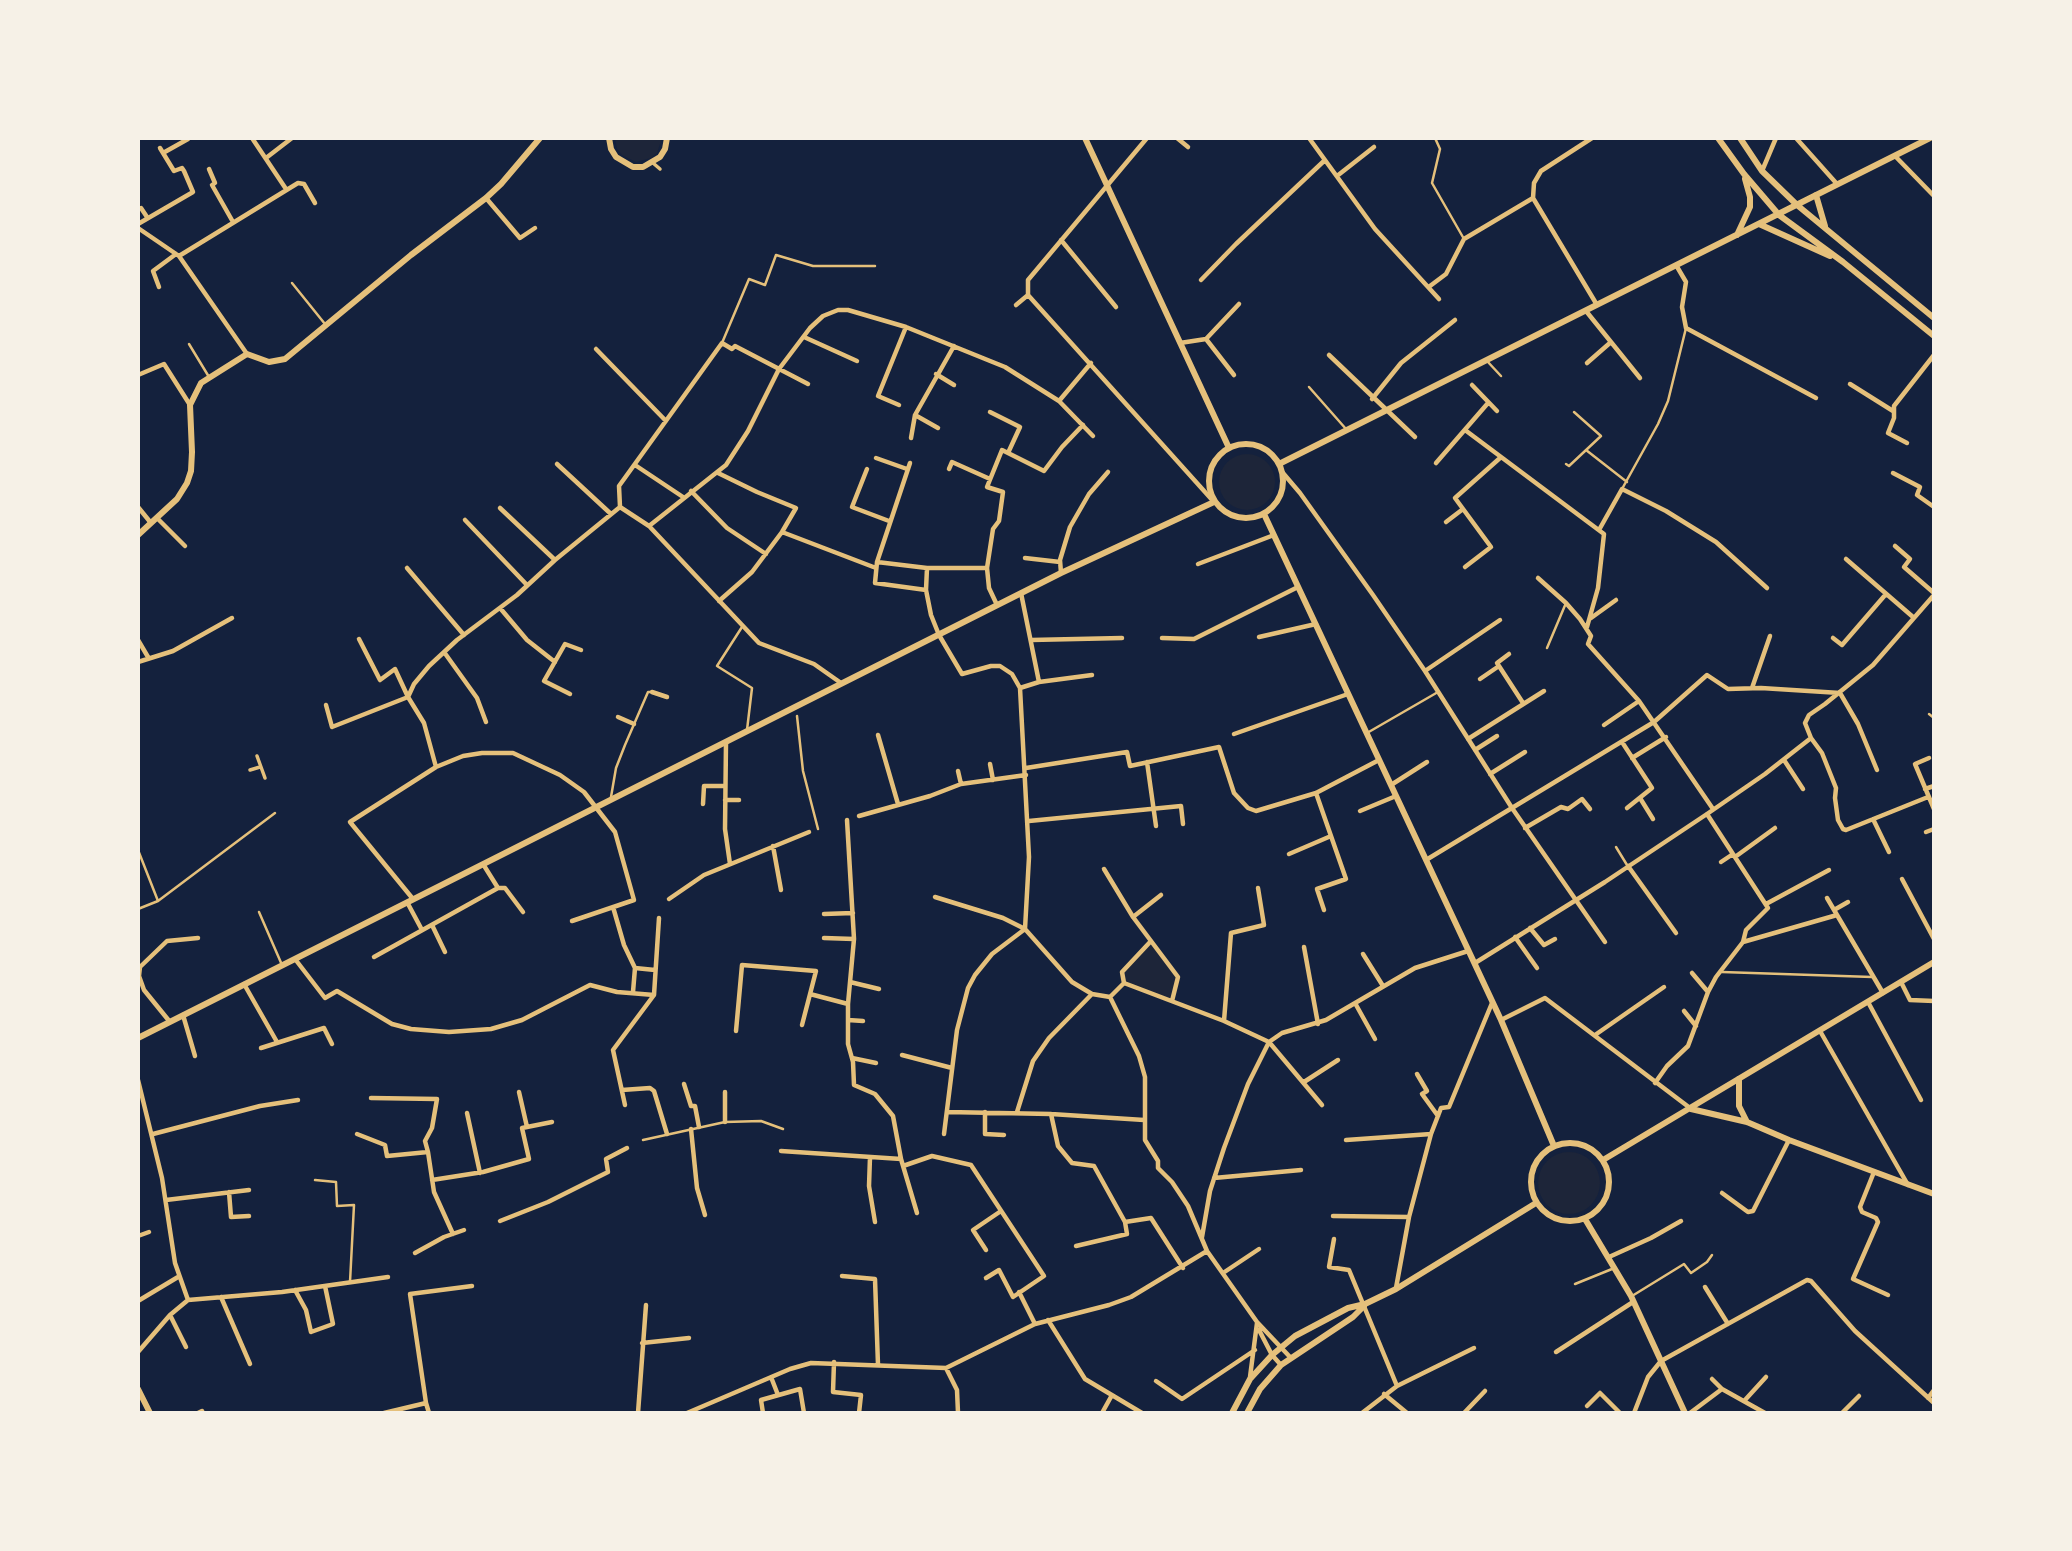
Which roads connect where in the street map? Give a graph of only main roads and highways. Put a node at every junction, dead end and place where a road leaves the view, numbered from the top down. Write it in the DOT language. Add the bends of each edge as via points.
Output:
graph roads {
  1 [pos="540,138"];
  2 [pos="609,138"];
  3 [pos="667,138"];
  4 [pos="1085,138"];
  5 [pos="1717,138"];
  6 [pos="1740,138"];
  7 [pos="1930,138"];
  8 [pos="1747,149"];
  9 [pos="1732,159"];
  10 [pos="1744,174"];
  11 [pos="1816,195"];
  12 [pos="1797,205"];
  13 [pos="1779,215"];
  14 [pos="1759,224"];
  15 [pos="1826,228"];
  16 [pos="1737,235"];
  17 [pos="1854,253"];
  18 [pos="1843,262"];
  19 [pos="1934,318"];
  20 [pos="1934,336"];
  21 [pos="1229,448"];
  22 [pos="1279,464"];
  23 [pos="1214,502"];
  24 [pos="1264,514"];
  25 [pos="138,535"];
  26 [pos="1934,962"];
  27 [pos="138,1038"];
  28 [pos="1739,1079"];
  29 [pos="1691,1109"];
  30 [pos="1747,1122"];
  31 [pos="1554,1146"];
  32 [pos="1603,1160"];
  33 [pos="1934,1194"];
  34 [pos="1536,1203"];
  35 [pos="1585,1219"];
  36 [pos="1365,1304"];
  37 [pos="138,1389"];
  38 [pos="150,1413"];
  39 [pos="1232,1413"];
  40 [pos="1247,1413"];
  41 [pos="1687,1413"];
  1 -- 25 [label="main road" via="486,198 285,359 269,362 247,354 201,383 190,405 191,471 187,483 177,499"];
  2 -- 3 [label="main road" via="611,149 624,164 643,167 665,149"];
  4 -- 21 [label="main road"];
  5 -- 9 [label="main road"];
  6 -- 8 [label="main road"];
  7 -- 11 [label="main road"];
  8 -- 9 [label="main road"];
  8 -- 12 [label="main road"];
  9 -- 10 [label="main road"];
  10 -- 13 [label="main road"];
  10 -- 16 [label="main road" via="1750,207"];
  11 -- 12 [label="main road"];
  11 -- 15 [label="main road"];
  12 -- 13 [label="main road"];
  12 -- 15 [label="main road"];
  13 -- 14 [label="main road"];
  13 -- 18 [label="main road"];
  14 -- 16 [label="main road"];
  14 -- 18 [label="main road"];
  15 -- 17 [label="main road"];
  16 -- 22 [label="main road"];
  17 -- 18 [label="main road" via="1846,254"];
  17 -- 19 [label="main road"];
  18 -- 20 [label="main road"];
  21 -- 22 [label="main road" via="1252,444 1273,455"];
  21 -- 23 [label="main road" via="1212,465 1209,490"];
  22 -- 24 [label="main road" via="1282,492"];
  23 -- 24 [label="main road" via="1231,516"];
  23 -- 27 [label="main road" via="1061,573"];
  24 -- 31 [label="main road" via="1501,1020"];
  26 -- 28 [label="main road"];
  28 -- 29 [label="main road"];
  28 -- 30 [label="main road" via="1739,1106"];
  29 -- 30 [label="main road"];
  29 -- 32 [label="main road"];
  30 -- 33 [label="main road"];
  31 -- 32 [label="main road" via="1586,1146"];
  31 -- 34 [label="main road" via="1532,1170 1531,1193"];
  32 -- 35 [label="main road" via="1608,1194"];
  34 -- 35 [label="main road" via="1552,1218"];
  34 -- 36 [label="main road"];
  35 -- 41 [label="main road" via="1632,1299"];
  36 -- 39 [label="main road" via="1348,1308 1280,1348 1250,1379"];
  36 -- 40 [label="main road" via="1353,1317 1280,1365"];
  37 -- 38 [label="main road"];
}
